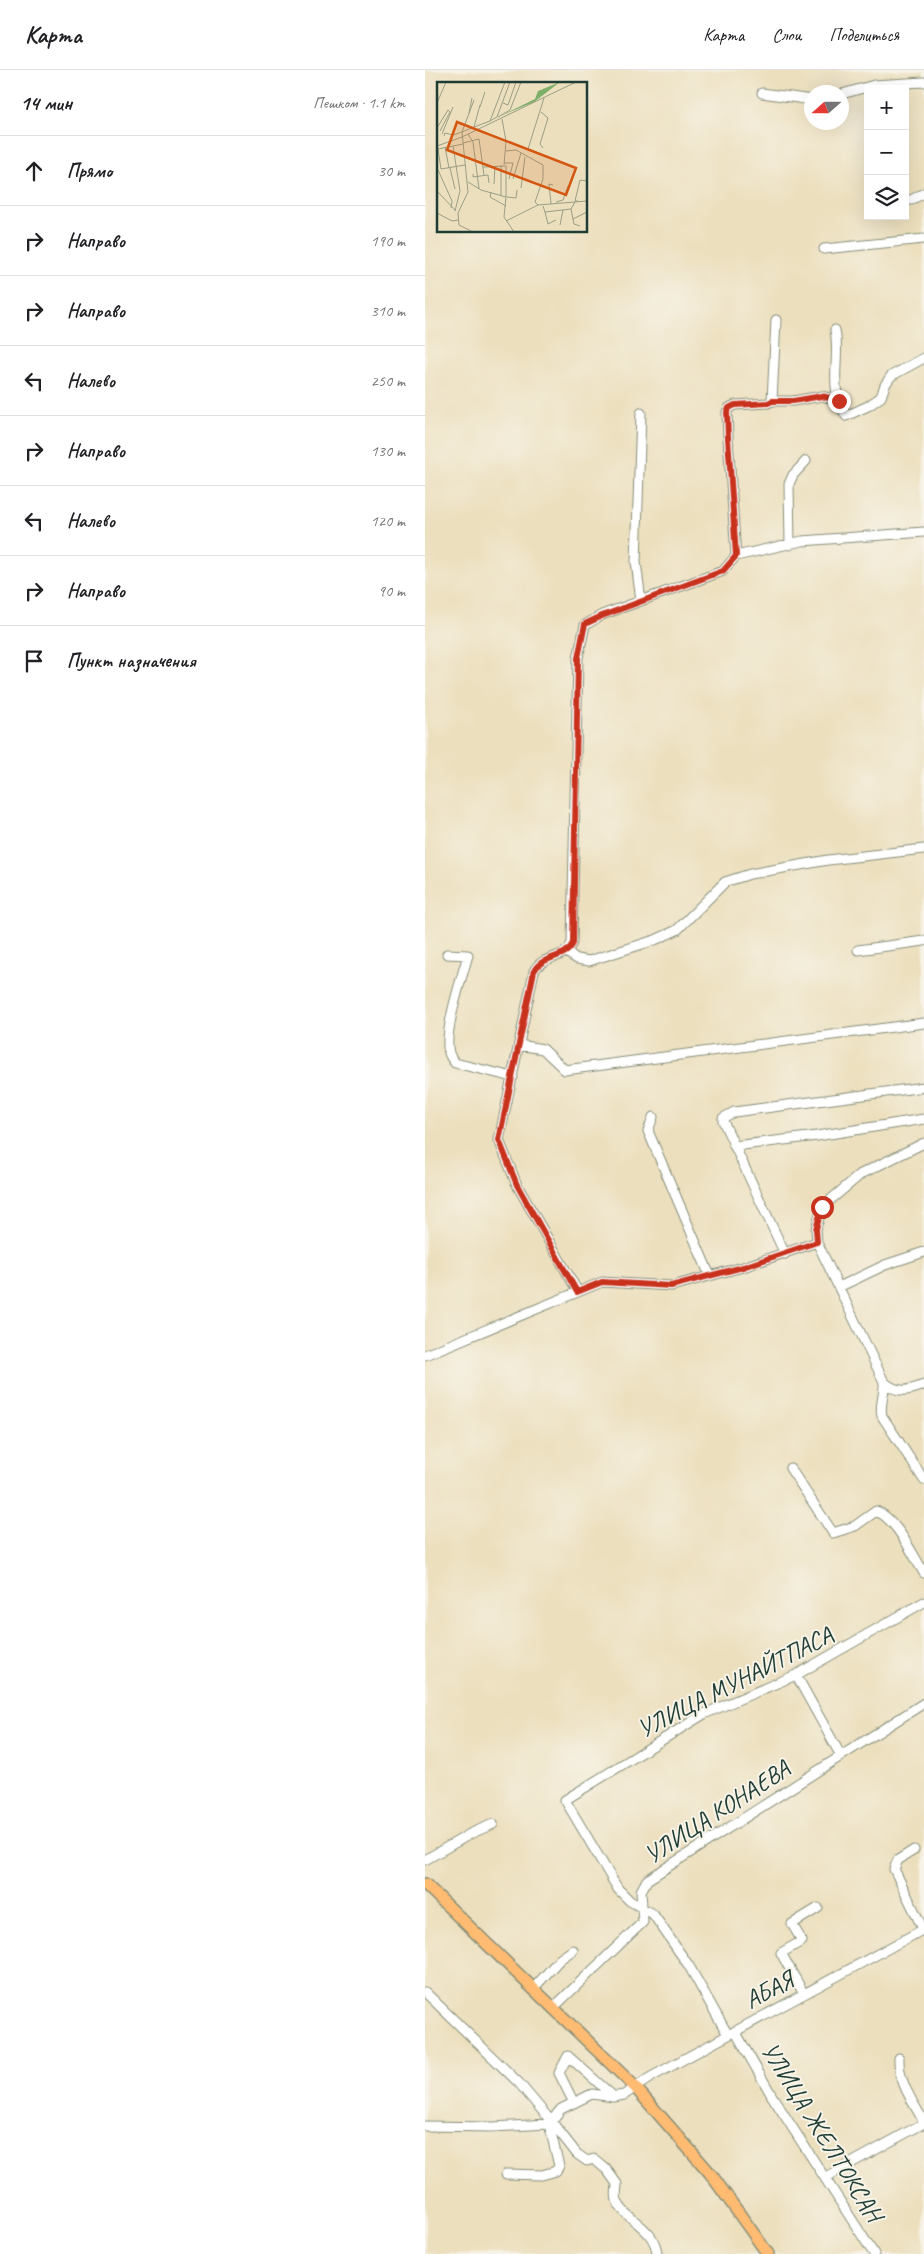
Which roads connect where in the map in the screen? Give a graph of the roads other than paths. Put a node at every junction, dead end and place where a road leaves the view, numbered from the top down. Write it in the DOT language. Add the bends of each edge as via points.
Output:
graph roads {
  1 [pos="924,82"];
  2 [pos="849,92"];
  3 [pos="762,93"];
  4 [pos="804,99"];
  5 [pos="924,193"];
  6 [pos="911,200"];
  7 [pos="924,239"];
  8 [pos="824,249"];
  9 [pos="776,320"];
  10 [pos="835,330"];
  11 [pos="924,358"];
  12 [pos="837,395"];
  13 [pos="772,401"];
  14 [pos="641,413"];
  15 [pos="806,461"];
  16 [pos="924,532"];
  17 [pos="790,546"];
  18 [pos="736,556"];
  19 [pos="641,601"];
  20 [pos="924,849"];
  21 [pos="924,940"];
  22 [pos="858,950"];
  23 [pos="566,952"];
  24 [pos="447,954"];
  25 [pos="924,1023"];
  26 [pos="519,1045"];
  27 [pos="513,1077"];
  28 [pos="924,1087"];
  29 [pos="653,1117"];
  30 [pos="924,1119"];
  31 [pos="924,1144"];
  32 [pos="734,1146"];
  33 [pos="817,1242"];
  34 [pos="924,1252"];
  35 [pos="785,1254"];
  36 [pos="710,1276"];
  37 [pos="839,1287"];
  38 [pos="577,1292"];
  39 [pos="425,1355"];
  40 [pos="884,1382"];
  41 [pos="924,1384"];
  42 [pos="790,1468"];
  43 [pos="924,1480"];
  44 [pos="924,1573"];
  45 [pos="924,1602"];
  46 [pos="796,1675"];
  47 [pos="924,1703"];
  48 [pos="841,1756"];
  49 [pos="565,1800"];
  50 [pos="493,1824"];
  51 [pos="914,1850"];
  52 [pos="425,1860"];
  53 [pos="425,1884"];
  54 [pos="817,1908"];
  55 [pos="643,1909"];
  56 [pos="924,1929"];
  57 [pos="573,1950"];
  58 [pos="533,1989"];
  59 [pos="425,1992"];
  60 [pos="804,1994"];
  61 [pos="553,2008"];
  62 [pos="731,2033"];
  63 [pos="899,2058"];
  64 [pos="634,2086"];
  65 [pos="613,2096"];
  66 [pos="574,2103"];
  67 [pos="550,2122"];
  68 [pos="924,2122"];
  69 [pos="425,2126"];
  70 [pos="505,2174"];
  71 [pos="826,2177"];
  72 [pos="657,2254"];
  73 [pos="768,2254"];
  74 [pos="874,2254"];
  1 -- 2 [label="street" via="874,85"];
  3 -- 4 [label="street"];
  5 -- 6 [label="street"];
  7 -- 8 [label="street"];
  9 -- 13 [label="street"];
  10 -- 12 [label="street"];
  11 -- 12 [label="street" via="891,376 881,397 845,416"];
  12 -- 13 [label="street"];
  13 -- 18 [label="street" via="735,405 727,412"];
  14 -- 19 [label="street" via="636,562"];
  15 -- 17 [label="street" via="789,484"];
  16 -- 17 [label="street" via="838,537 802,541"];
  17 -- 18 [label="street"];
  18 -- 19 [label="street" via="723,571"];
  19 -- 23 [label="street" via="585,624 580,643 573,943"];
  20 -- 23 [label="street" via="828,860 750,874 725,882 677,930 655,940 589,961 577,960"];
  21 -- 22 [label="street"];
  23 -- 26 [label="street" via="538,964 534,971"];
  24 -- 27 [label="street" via="467,955 449,1029 448,1052 451,1058 455,1063"];
  25 -- 26 [label="street" via="565,1070 543,1049"];
  26 -- 27 [label="street"];
  27 -- 38 [label="street" via="500,1147 517,1185"];
  28 -- 32 [label="street" via="734,1112 726,1115 723,1121"];
  29 -- 36 [label="street" via="648,1130"];
  30 -- 32 [label="street"];
  31 -- 33 [label="street" via="861,1174 822,1207 816,1229"];
  32 -- 35 [label="street"];
  33 -- 35 [label="street"];
  33 -- 37 [label="street"];
  34 -- 37 [label="street" via="885,1265"];
  35 -- 36 [label="street"];
  36 -- 38 [label="street" via="671,1286 602,1282"];
  37 -- 40 [label="street"];
  38 -- 39 [label="street"];
  40 -- 41 [label="street" via="893,1390 902,1392"];
  40 -- 43 [label="street" via="882,1416"];
  42 -- 44 [label="street" via="833,1533 855,1526 876,1511 883,1514 892,1522"];
  45 -- 46 [label="street, УЛИЦА МУНАЙТПАСА"];
  46 -- 48 [label="street"];
  46 -- 49 [label="street, УЛИЦА МУНАЙТПАСА" via="704,1714"];
  47 -- 48 [label="street, УЛИЦА КОНАЕВА"];
  48 -- 55 [label="street, УЛИЦА КОНАЕВА" via="647,1880 641,1891"];
  49 -- 55 [label="street, УЛИЦА ЖЕЛТОКСАН" via="618,1889"];
  50 -- 52 [label="street"];
  51 -- 56 [label="street" via="898,1860 894,1869"];
  53 -- 58 [label="main road"];
  54 -- 60 [label="street" via="792,1924 802,1941 781,1953"];
  55 -- 61 [label="street, УЛИЦА КОНАЕВА" via="643,1922"];
  55 -- 62 [label="street, УЛИЦА ЖЕЛТОКСАН" via="653,1914 673,1942"];
  56 -- 60 [label="street, АБАЯ"];
  57 -- 58 [label="street" via="560,1959"];
  58 -- 61 [label="main road"];
  59 -- 67 [label="street" via="519,2083"];
  60 -- 62 [label="street, АБАЯ"];
  61 -- 64 [label="main road"];
  62 -- 64 [label="street, АБАЯ"];
  62 -- 71 [label="street, УЛИЦА ЖЕЛТОКСАН" via="815,2165"];
  63 -- 68 [label="street" via="903,2083"];
  64 -- 65 [label="street, АБАЯ" via="624,2095"];
  64 -- 73 [label="main road" via="710,2173"];
  65 -- 66 [label="street" via="592,2094"];
  65 -- 66 [label="street" via="567,2056 559,2073"];
  66 -- 67 [label="street" via="561,2109"];
  67 -- 69 [label="street" via="492,2127"];
  67 -- 70 [label="street" via="559,2166 556,2171 542,2175"];
  67 -- 72 [label="street" via="577,2154 587,2161 594,2159 607,2170 617,2184 616,2200 654,2240"];
  68 -- 71 [label="street"];
  71 -- 74 [label="street, УЛИЦА ЖЕЛТОКСАН"];
}
